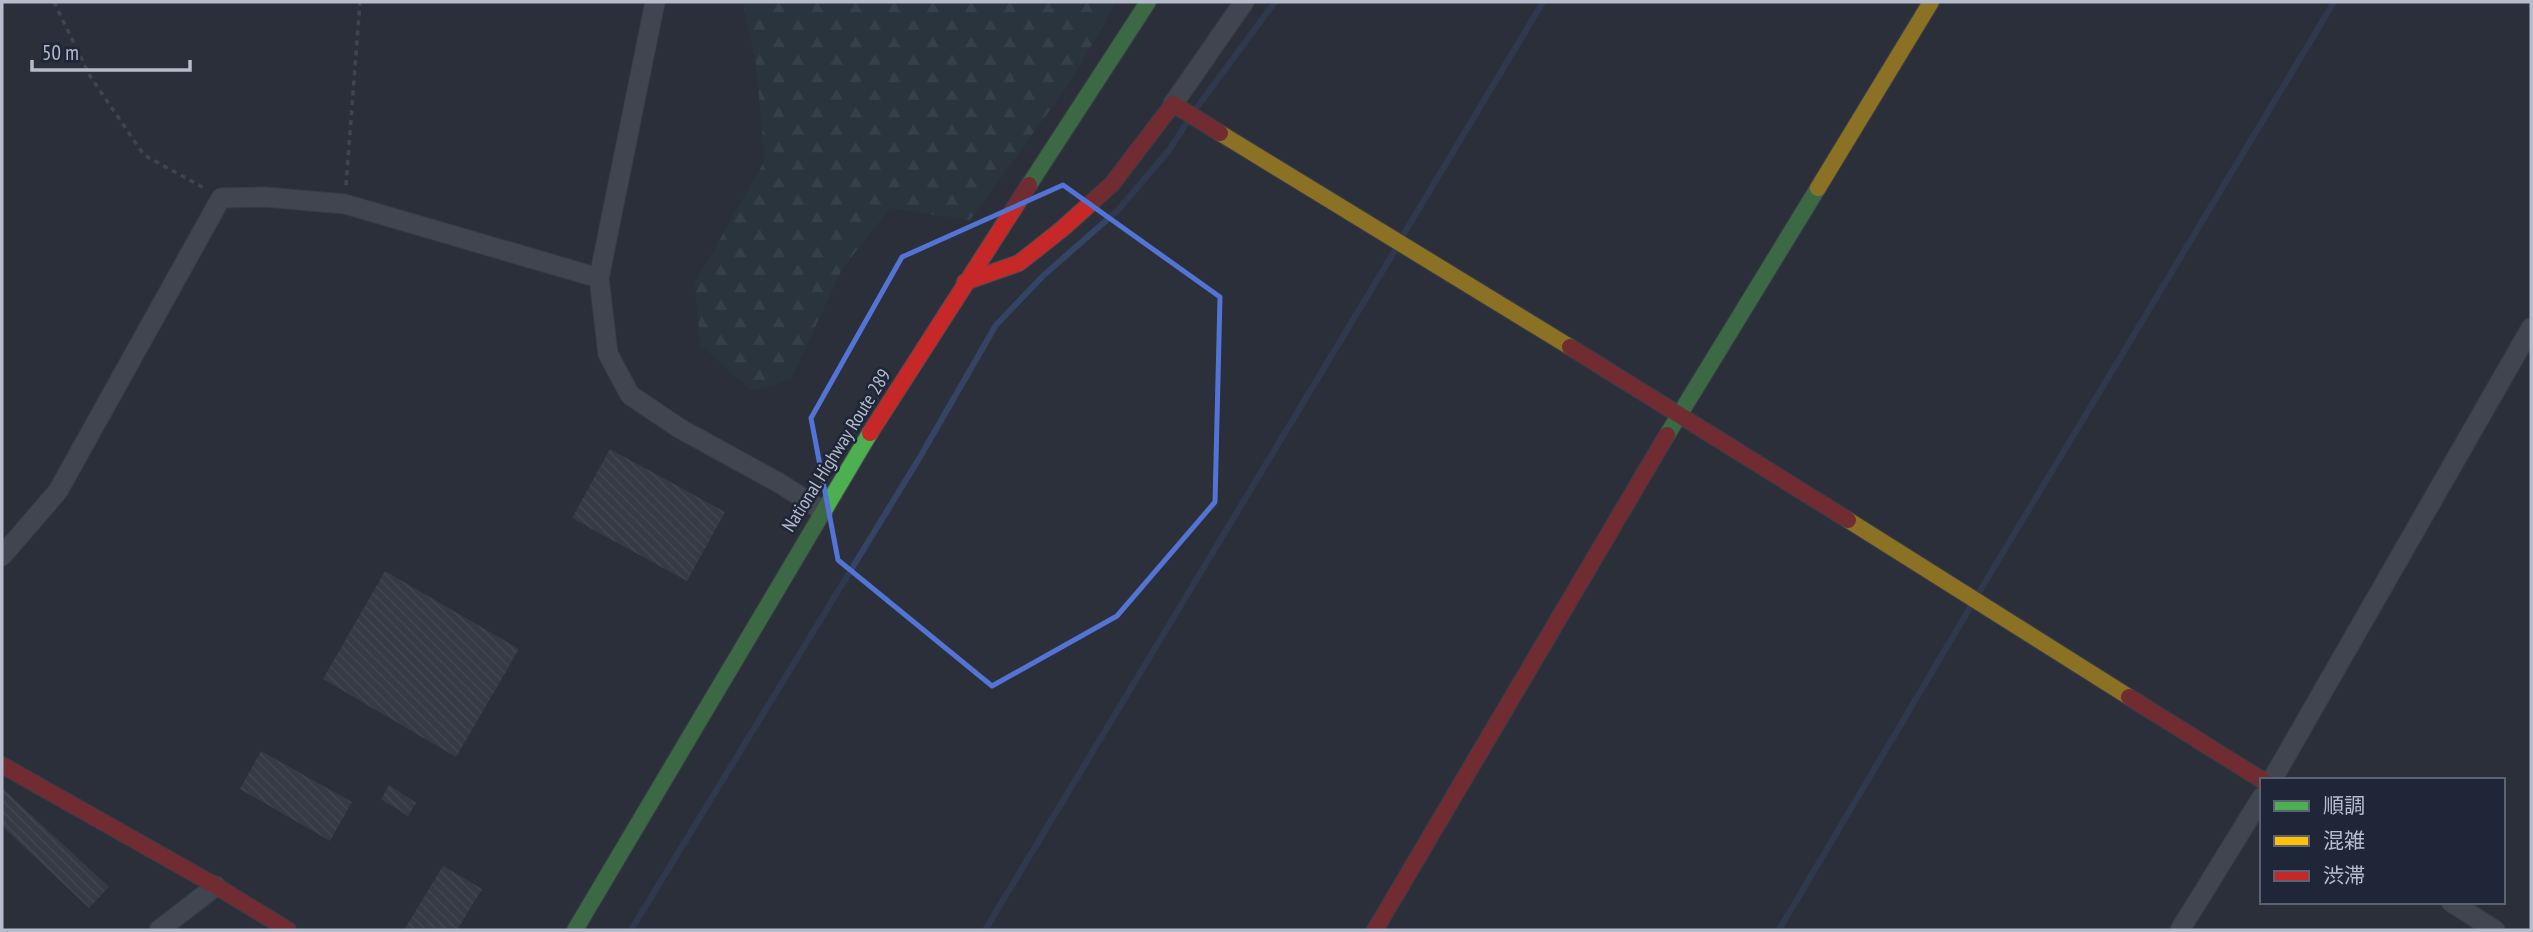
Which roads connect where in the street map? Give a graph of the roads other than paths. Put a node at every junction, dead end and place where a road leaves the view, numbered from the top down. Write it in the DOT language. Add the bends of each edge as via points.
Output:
graph roads {
  1 [pos="654,2"];
  2 [pos="1148,2"];
  3 [pos="1244,2"];
  4 [pos="1931,2"];
  5 [pos="1173,104"];
  6 [pos="599,278"];
  7 [pos="965,282"];
  8 [pos="2531,328"];
  9 [pos="1680,414"];
  10 [pos="822,511"];
  11 [pos="2,556"];
  12 [pos="2,765"];
  13 [pos="2273,778"];
  14 [pos="2260,779"];
  15 [pos="2260,800"];
  16 [pos="216,886"];
  17 [pos="2454,904"];
  18 [pos="159,930"];
  19 [pos="288,930"];
  20 [pos="575,930"];
  21 [pos="1376,930"];
  22 [pos="2180,930"];
  23 [pos="2495,930"];
  1 -- 6 [label="street"];
  2 -- 7 [label="main road, National Highway Route 289"];
  3 -- 5 [label="street"];
  4 -- 9 [label="main road"];
  5 -- 7 [label="main road" via="1112,184 1062,229 1019,263"];
  5 -- 9 [label="main road"];
  6 -- 10 [label="street" via="608,354 629,395"];
  6 -- 11 [label="street" via="345,204 221,198 58,491"];
  7 -- 10 [label="main road, National Highway Route 289"];
  8 -- 13 [label="street"];
  9 -- 14 [label="main road"];
  9 -- 21 [label="main road"];
  10 -- 20 [label="main road, National Highway Route 289"];
  12 -- 16 [label="main road"];
  15 -- 22 [label="street"];
  16 -- 18 [label="street"];
  16 -- 19 [label="main road"];
  17 -- 23 [label="street"];
}
